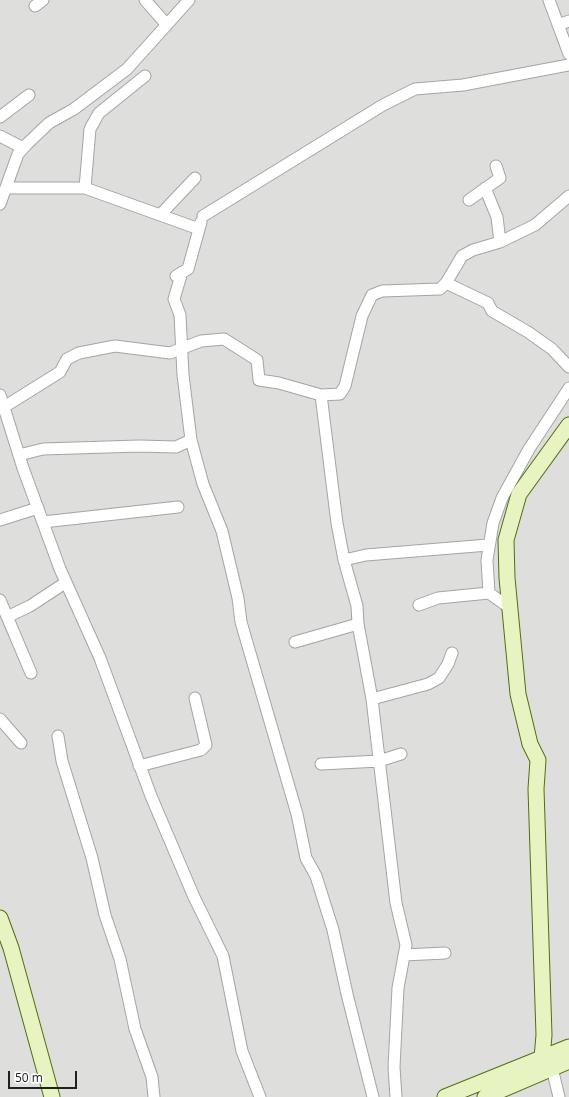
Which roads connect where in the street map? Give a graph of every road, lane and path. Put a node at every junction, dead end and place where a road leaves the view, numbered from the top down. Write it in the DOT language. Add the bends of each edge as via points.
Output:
graph roads {
  1 [pos="145,0"];
  2 [pos="189,0"];
  3 [pos="549,0"];
  4 [pos="564,23"];
  5 [pos="167,25"];
  6 [pos="569,54"];
  7 [pos="569,65"];
  8 [pos="145,76"];
  9 [pos="29,95"];
  10 [pos="0,117"];
  11 [pos="0,136"];
  12 [pos="23,148"];
  13 [pos="496,166"];
  14 [pos="196,178"];
  15 [pos="6,188"];
  16 [pos="85,188"];
  17 [pos="485,188"];
  18 [pos="569,196"];
  19 [pos="469,200"];
  20 [pos="0,204"];
  21 [pos="160,215"];
  22 [pos="199,229"];
  23 [pos="500,242"];
  24 [pos="446,283"];
  25 [pos="181,347"];
  26 [pos="569,367"];
  27 [pos="569,388"];
  28 [pos="0,394"];
  29 [pos="321,394"];
  30 [pos="4,407"];
  31 [pos="4,420"];
  32 [pos="569,425"];
  33 [pos="191,440"];
  34 [pos="19,455"];
  35 [pos="178,507"];
  36 [pos="38,508"];
  37 [pos="0,520"];
  38 [pos="43,522"];
  39 [pos="488,545"];
  40 [pos="344,560"];
  41 [pos="65,582"];
  42 [pos="489,593"];
  43 [pos="0,600"];
  44 [pos="419,605"];
  45 [pos="510,608"];
  46 [pos="7,617"];
  47 [pos="358,624"];
  48 [pos="295,642"];
  49 [pos="452,653"];
  50 [pos="31,673"];
  51 [pos="195,698"];
  52 [pos="372,699"];
  53 [pos="0,719"];
  54 [pos="58,736"];
  55 [pos="21,743"];
  56 [pos="401,754"];
  57 [pos="379,761"];
  58 [pos="321,764"];
  59 [pos="139,766"];
  60 [pos="0,918"];
  61 [pos="444,953"];
  62 [pos="404,955"];
  63 [pos="569,1046"];
  64 [pos="569,1061"];
  65 [pos="547,1063"];
  66 [pos="502,1094"];
  67 [pos="52,1097"];
  68 [pos="154,1097"];
  69 [pos="260,1097"];
  70 [pos="372,1097"];
  71 [pos="396,1097"];
  72 [pos="445,1097"];
  73 [pos="485,1097"];
  74 [pos="559,1097"];
  1 -- 5 [label="street"];
  2 -- 5 [label="street"];
  3 -- 4 [label="street"];
  4 -- 6 [label="street"];
  5 -- 12 [label="street" via="127,69 74,109 50,123"];
  7 -- 22 [label="street" via="463,85 415,89 383,105 203,212"];
  8 -- 16 [label="street" via="99,113 90,129"];
  9 -- 10 [label="street"];
  11 -- 12 [label="street"];
  12 -- 15 [label="street" via="18,154"];
  13 -- 17 [label="street" via="500,178"];
  14 -- 21 [label="street"];
  15 -- 16 [label="street"];
  15 -- 20 [label="street"];
  16 -- 21 [label="street"];
  17 -- 19 [label="street"];
  17 -- 23 [label="street" via="497,217"];
  18 -- 23 [label="street" via="535,225"];
  21 -- 22 [label="street"];
  22 -- 25 [label="street" via="188,269 179,274 174,299 180,315"];
  23 -- 24 [label="street" via="462,256"];
  24 -- 26 [label="street" via="488,303 492,311 552,349"];
  24 -- 29 [label="street" via="440,288 382,291 372,295 362,316 345,386 340,394"];
  25 -- 29 [label="street" via="201,341 224,339 257,360 259,380"];
  25 -- 30 [label="street" via="170,353 116,346 78,353 67,358 60,372"];
  25 -- 33 [label="street"];
  27 -- 39 [label="street" via="529,449 502,498"];
  28 -- 30 [label="street"];
  29 -- 40 [label="street"];
  30 -- 31 [label="street"];
  31 -- 34 [label="street"];
  32 -- 45 [label="street" via="519,494 512,515 506,540"];
  33 -- 34 [label="street" via="176,447 43,449"];
  33 -- 70 [label="street" via="203,484 222,531 241,622 297,814 306,858 316,876 333,930"];
  34 -- 36 [label="street"];
  35 -- 38 [label="street"];
  36 -- 37 [label="street"];
  36 -- 38 [label="street"];
  38 -- 41 [label="street"];
  39 -- 40 [label="street" via="366,555"];
  39 -- 42 [label="street"];
  40 -- 47 [label="street" via="357,606"];
  41 -- 46 [label="street" via="30,606"];
  41 -- 59 [label="street" via="100,658"];
  42 -- 44 [label="street" via="438,598"];
  42 -- 45 [label="street"];
  43 -- 46 [label="street"];
  45 -- 65 [label="street" via="518,694 530,744 538,760 536,788"];
  46 -- 50 [label="street"];
  47 -- 48 [label="street"];
  47 -- 52 [label="street"];
  49 -- 52 [label="street" via="439,678 428,684"];
  51 -- 59 [label="street" via="206,745 201,750"];
  52 -- 57 [label="street"];
  53 -- 55 [label="street"];
  54 -- 68 [label="street" via="62,761 120,960 135,1029 152,1077"];
  56 -- 57 [label="street"];
  57 -- 58 [label="street"];
  57 -- 62 [label="street" via="395,895 406,944"];
  59 -- 69 [label="street" via="194,897 223,956 242,1051"];
  60 -- 67 [label="street" via="11,948"];
  61 -- 62 [label="street"];
  62 -- 71 [label="street" via="398,988 394,1067"];
  63 -- 65 [label="street"];
  64 -- 65 [label="street"];
  65 -- 66 [label="street"];
  65 -- 72 [label="street"];
  65 -- 74 [label="street"];
  66 -- 73 [label="street"];
}
